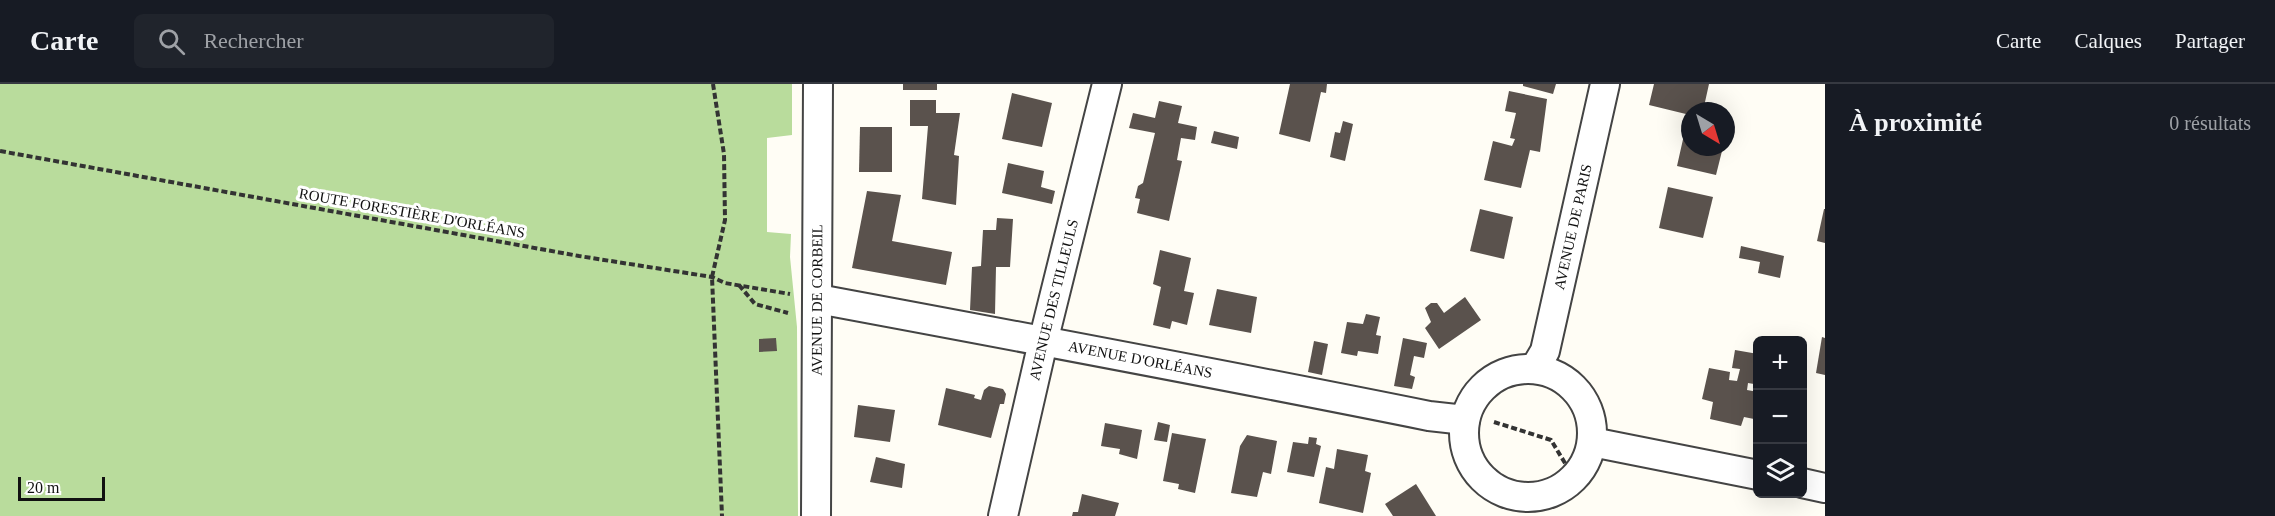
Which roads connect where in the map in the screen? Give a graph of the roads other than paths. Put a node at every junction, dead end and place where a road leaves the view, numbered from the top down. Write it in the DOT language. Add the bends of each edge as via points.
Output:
graph roads {
  1 [pos="818,84"];
  2 [pos="1107,84"];
  3 [pos="1605,84"];
  4 [pos="818,310"];
  5 [pos="1042,342"];
  6 [pos="1535,368"];
  7 [pos="1468,411"];
  8 [pos="1592,442"];
  9 [pos="1753,474"];
  10 [pos="1807,484"];
  11 [pos="1825,488"];
  12 [pos="1500,503"];
  13 [pos="816,516"];
  14 [pos="1003,516"];
  1 -- 4 [label="street, AVENUE DE CORBEIL"];
  2 -- 5 [label="street, AVENUE DES TILLEULS"];
  3 -- 6 [label="street, AVENUE DE PARIS" via="1545,351"];
  4 -- 5 [label="street, AVENUE D'ORLÉANS"];
  4 -- 13 [label="street, AVENUE DE CORBEIL"];
  5 -- 7 [label="street, AVENUE D'ORLÉANS" via="1429,416"];
  5 -- 14 [label="street, AVENUE DES TILLEULS"];
  6 -- 7 [label="street" via="1498,375 1483,386"];
  6 -- 8 [label="street" via="1556,374 1579,393 1592,421"];
  7 -- 12 [label="street" via="1464,441 1469,461"];
  8 -- 9 [label="street"];
  8 -- 12 [label="street" via="1586,461 1574,478 1558,490"];
  10 -- 11 [label="street"];
}
